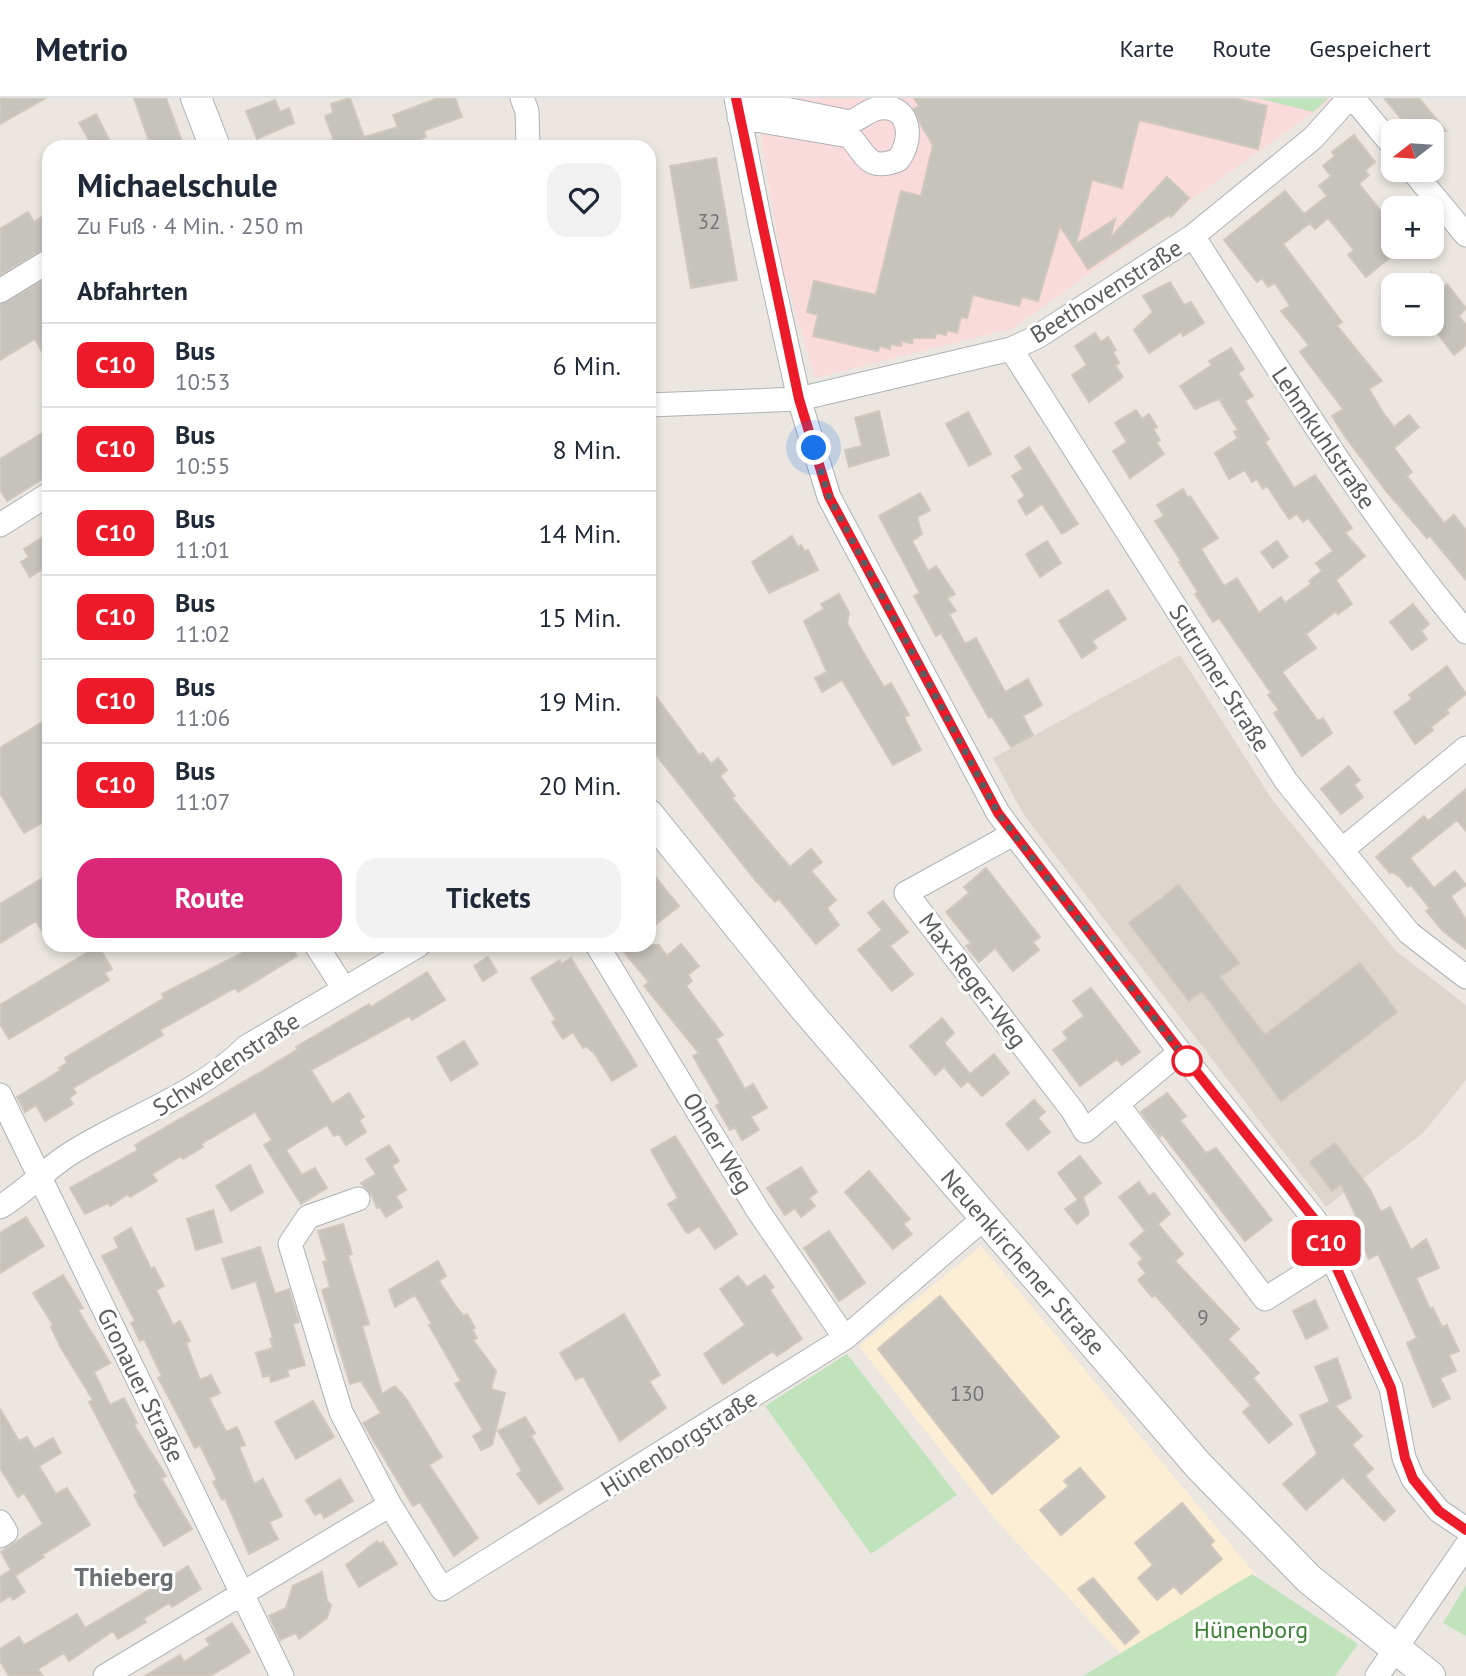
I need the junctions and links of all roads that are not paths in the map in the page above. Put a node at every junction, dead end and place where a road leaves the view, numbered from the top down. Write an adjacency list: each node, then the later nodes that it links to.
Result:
1 (197, 98): 6 (street)
2 (1351, 98): 5 (street); 10 (street, Beethovenstraße)
3 (525, 104): 7 (street)
4 (737, 105): 4 (street); 14 (street)
5 (1381, 132)
6 (212, 140)
7 (528, 140)
8 (1422, 182): 9 (street)
9 (1466, 235)
10 (1193, 236): 13 (street, Beethovenstraße); 18 (street, Lehmkuhlstraße)
11 (42, 265): 12 (street)
12 (0, 291)
13 (1011, 349): 14 (street, Beethovenstraße); 22 (street, Sutrumer Straße)
14 (799, 399): 15 (street, Beethovenstraße); 21 (street)
15 (656, 405)
16 (42, 503): 17 (street)
17 (0, 525)
18 (1466, 632)
19 (1466, 748): 22 (street)
20 (656, 824): 34 (street, Neuenkirchener Straße)
21 (1013, 834): 28 (street); 30 (street, Max-Reger-Weg)
22 (1343, 849): 26 (street, Sutrumer Straße)
23 (320, 952): 27 (street)
24 (406, 952): 27 (street, Schwedenstraße)
25 (601, 952): 36 (street, Ohner Weg)
26 (1466, 977)
27 (344, 989): 31 (street, Schwedenstraße)
28 (1180, 1052): 30 (street, Max-Reger-Weg); 35 (street)
29 (0, 1095): 31 (street, Gronauer Straße)
30 (1118, 1104): 35 (street)
31 (40, 1177): 33 (street, Schwedenstraße); 42 (street, Gronauer Straße)
32 (358, 1199): 37 (street, Hünenborgstraße)
33 (0, 1207)
34 (983, 1219): 36 (street, Hünenborgstraße); 43 (street, Neuenkirchener Straße)
35 (1333, 1256): 39 (street)
36 (845, 1338): 37 (street, Hünenborgstraße)
37 (390, 1505): 42 (street)
38 (0, 1522): 40 (street)
39 (1466, 1530)
40 (0, 1536)
41 (1466, 1546): 43 (street)
42 (242, 1593): 44 (street); 45 (street, Gronauer Straße)
43 (1395, 1651): 46 (street); 47 (street, Neuenkirchener Straße)
44 (105, 1676)
45 (282, 1676)
46 (1377, 1676)
47 (1430, 1676)

